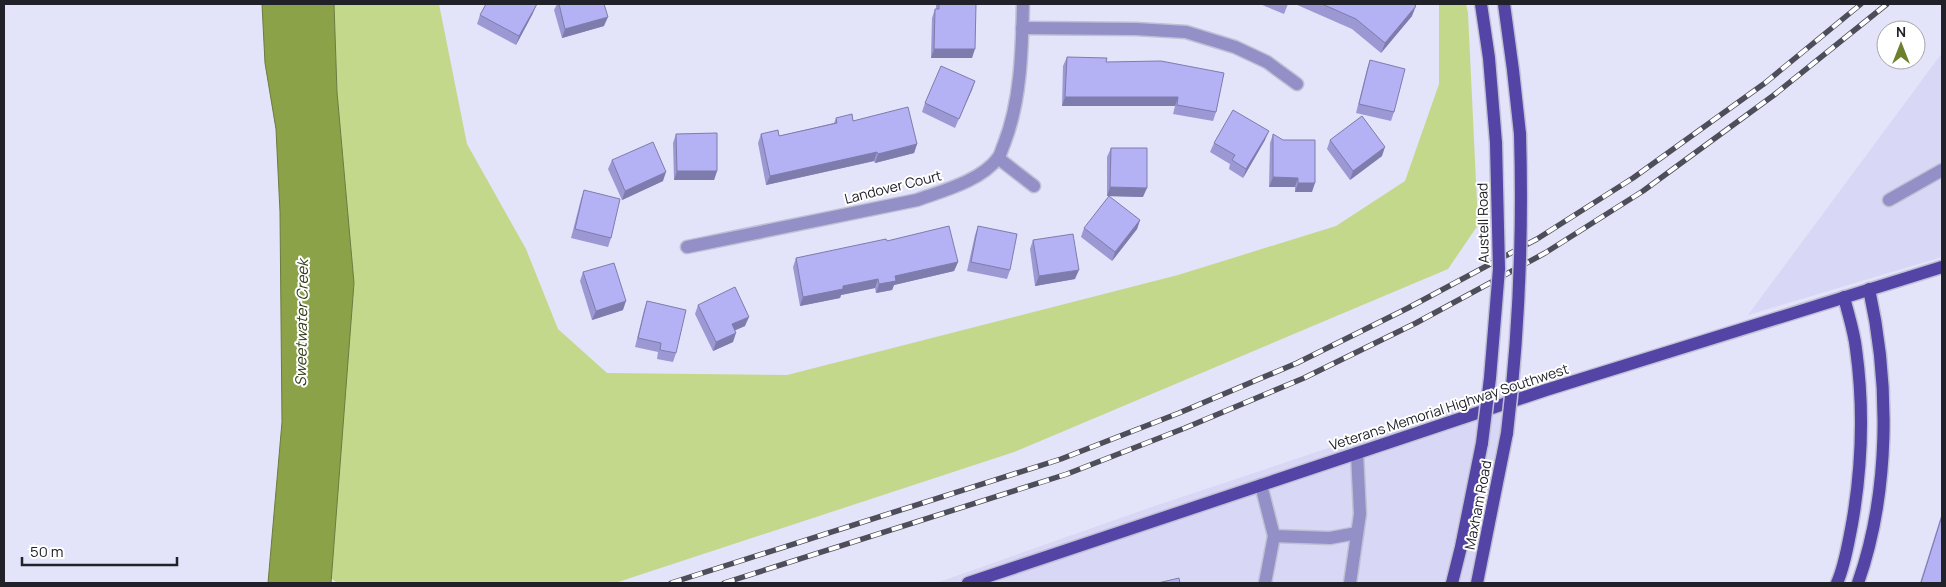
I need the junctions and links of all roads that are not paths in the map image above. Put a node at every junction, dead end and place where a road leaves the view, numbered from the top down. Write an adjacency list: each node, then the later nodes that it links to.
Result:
1 (1023, 4): 4 (street, Landover Court)
2 (1481, 4): 14 (main road, Austell Road, bridge)
3 (1504, 4): 23 (main road, Maxham Road, bridge)
4 (1022, 28): 5 (street); 6 (street, Landover Court)
5 (1297, 84)
6 (998, 158): 8 (street); 10 (street, Landover Court)
7 (1942, 170): 9 (street)
8 (1034, 186)
9 (1889, 200)
10 (687, 248)
11 (1942, 267): 12 (main road, Veterans Memorial Highway Southwest)
12 (1869, 289): 13 (main road, Veterans Memorial Highway Southwest); 25 (main road)
13 (1844, 297): 15 (main road, Veterans Memorial Highway Southwest); 24 (main road)
14 (1482, 443): 22 (main road, Maxham Road)
15 (1357, 453): 16 (main road, Veterans Memorial Highway Southwest); 17 (street)
16 (1261, 485): 18 (street); 19 (main road, Veterans Memorial Highway Southwest)
17 (1357, 533): 18 (street); 21 (street)
18 (1274, 536): 20 (street)
19 (968, 583)
20 (1265, 583)
21 (1350, 583)
22 (1452, 583)
23 (1477, 583)
24 (1837, 583)
25 (1858, 583)

